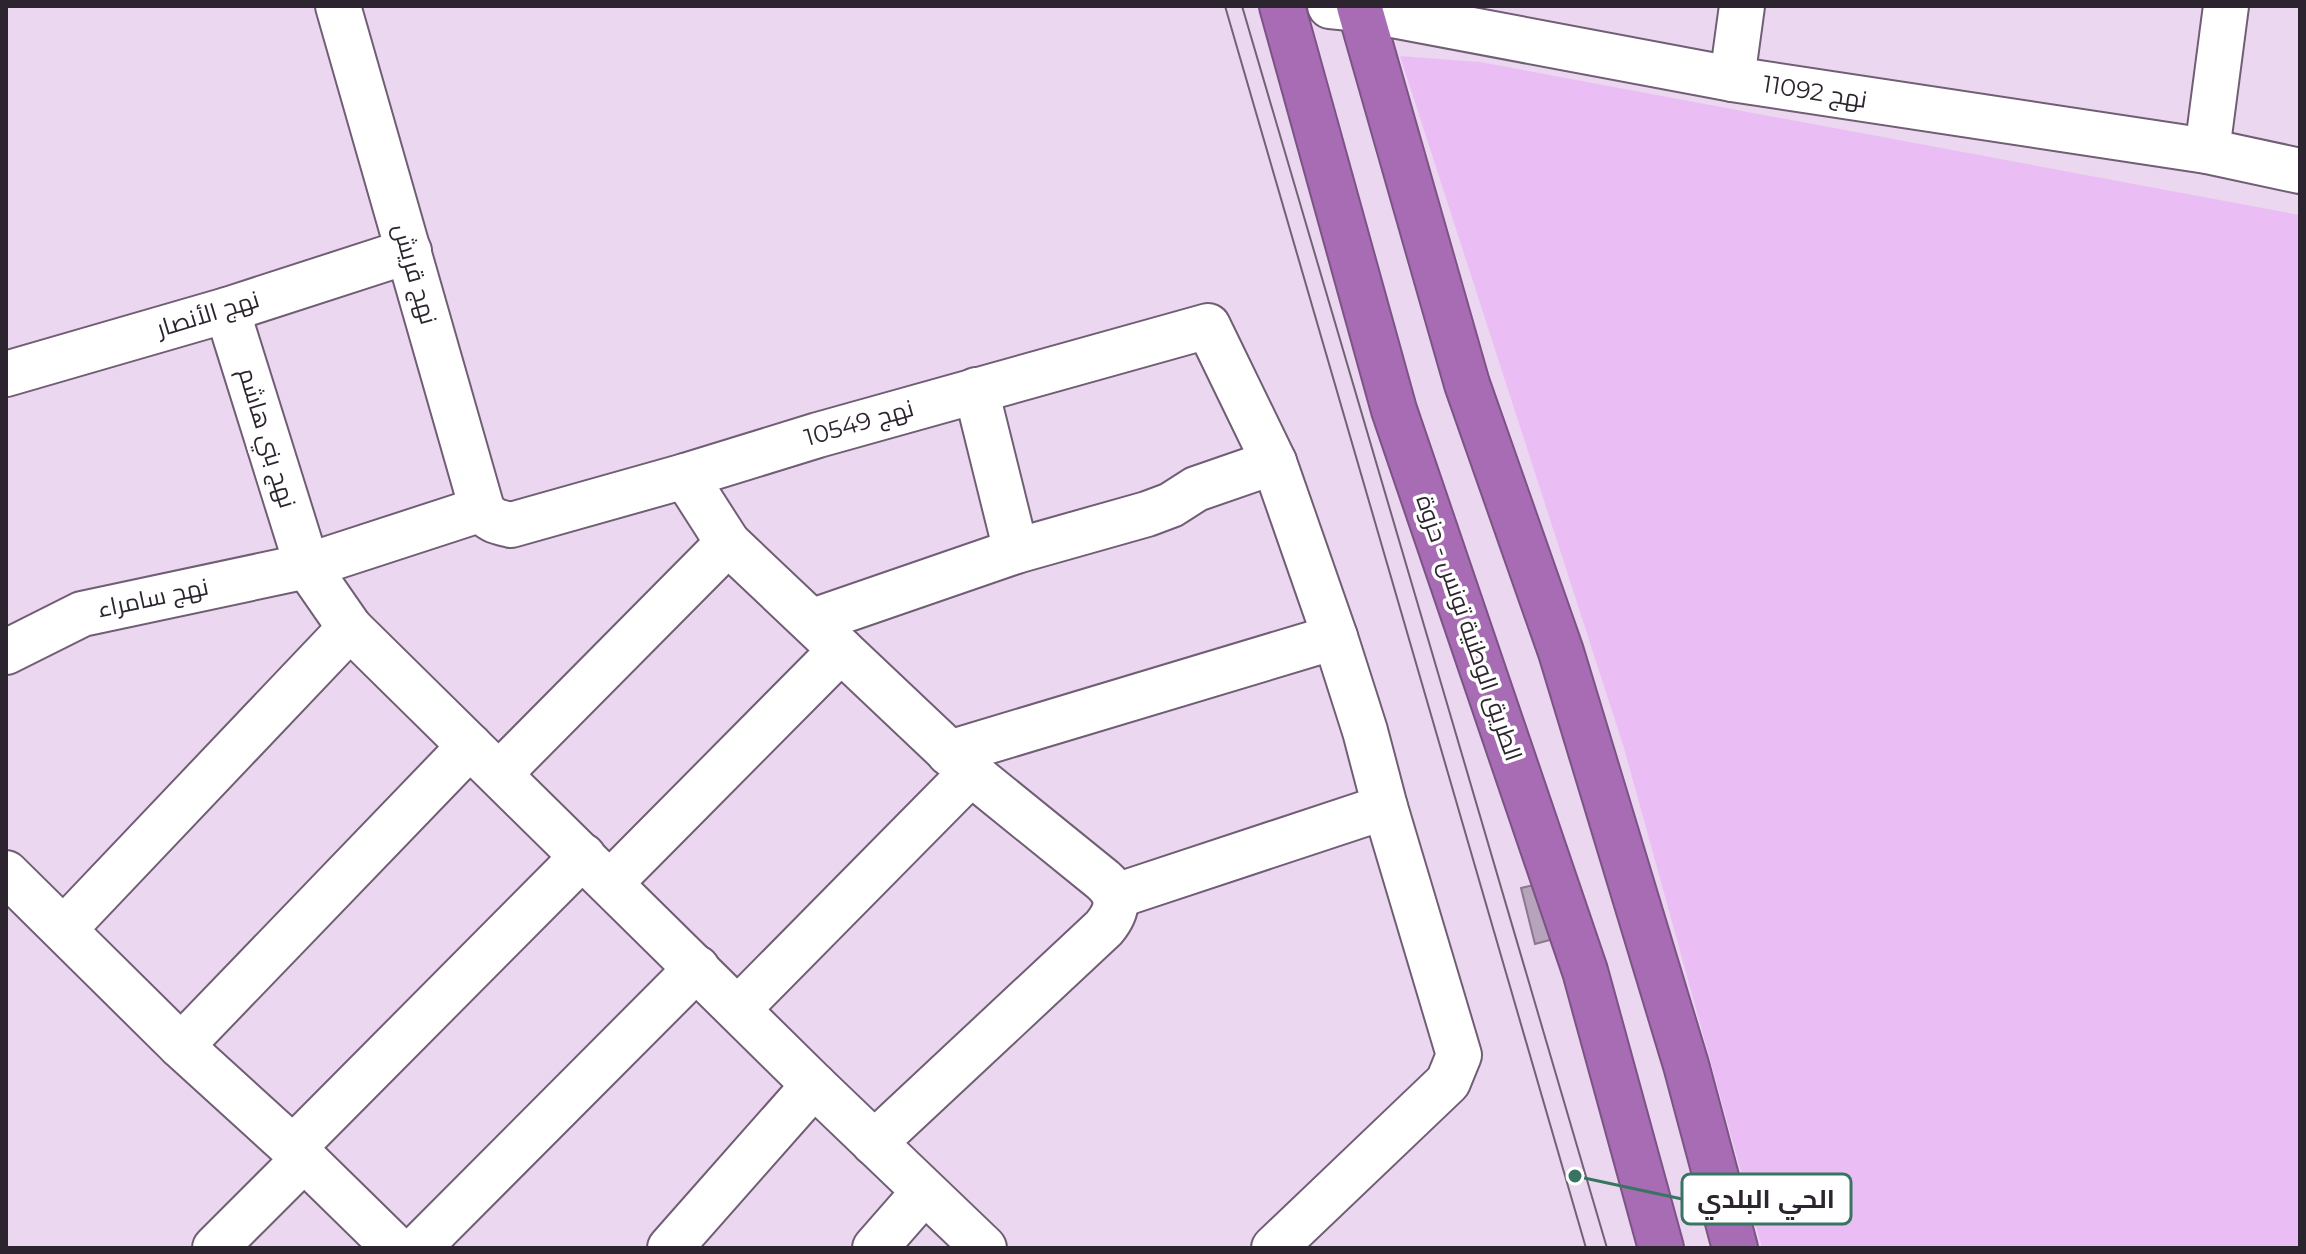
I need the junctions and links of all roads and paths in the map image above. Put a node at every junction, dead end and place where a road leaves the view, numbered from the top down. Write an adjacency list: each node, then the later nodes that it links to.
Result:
1 (338, 6): 9 (street, نهج قريش)
2 (1282, 6): 44 (highway, الطريق الوطنية تونس - حزوة)
3 (1742, 6): 6 (street)
4 (2226, 6): 7 (street)
5 (1350, 7): 6 (street, نهج 11092); 45 (highway)
6 (1732, 79): 7 (street, نهج 11092)
7 (2207, 151): 8 (street, نهج 11092)
8 (2300, 171)
9 (409, 251): 10 (street, نهج الأنصار); 15 (street, نهج قريش)
10 (227, 310): 11 (street, نهج الأنصار); 18 (street, نهج بني هاشم)
11 (6, 374)
12 (976, 390): 13 (street, نهج 10549); 14 (street, نهج 10549); 17 (street)
13 (1274, 462): 17 (street); 21 (street)
14 (685, 476): 15 (street, نهج 10549); 16 (street)
15 (497, 517): 18 (street, نهج 10549)
16 (728, 543): 20 (street); 23 (street)
17 (1016, 551): 20 (street)
18 (307, 566): 19 (street, نهج بني هاشم); 22 (street, نهج سامراء)
19 (350, 628): 23 (street, نهج بني هاشم); 29 (street)
20 (827, 636): 24 (street); 26 (street)
21 (1335, 637): 24 (street); 25 (street)
22 (6, 652)
23 (485, 760): 26 (street, نهج بني هاشم); 32 (street)
24 (960, 763): 28 (street); 31 (street)
25 (1385, 807): 28 (street); 43 (street)
26 (596, 870): 30 (street, نهج بني هاشم); 35 (street)
27 (6, 873): 29 (street)
28 (1116, 896): 34 (street)
29 (64, 929): 32 (street)
30 (697, 968): 31 (street, نهج بني هاشم); 39 (street)
31 (738, 1009): 33 (street, نهج بني هاشم)
32 (181, 1046): 35 (street)
33 (814, 1085): 34 (street, نهج بني هاشم); 40 (street)
34 (874, 1143): 36 (street, نهج بني هاشم)
35 (299, 1154): 37 (street); 38 (street)
36 (924, 1192): 41 (street); 42 (street, نهج بني هاشم)
37 (215, 1248)
38 (395, 1248)
39 (418, 1248)
40 (670, 1248)
41 (875, 1248)
42 (984, 1248)
43 (1274, 1248)
44 (1661, 1248)
45 (1735, 1248)

